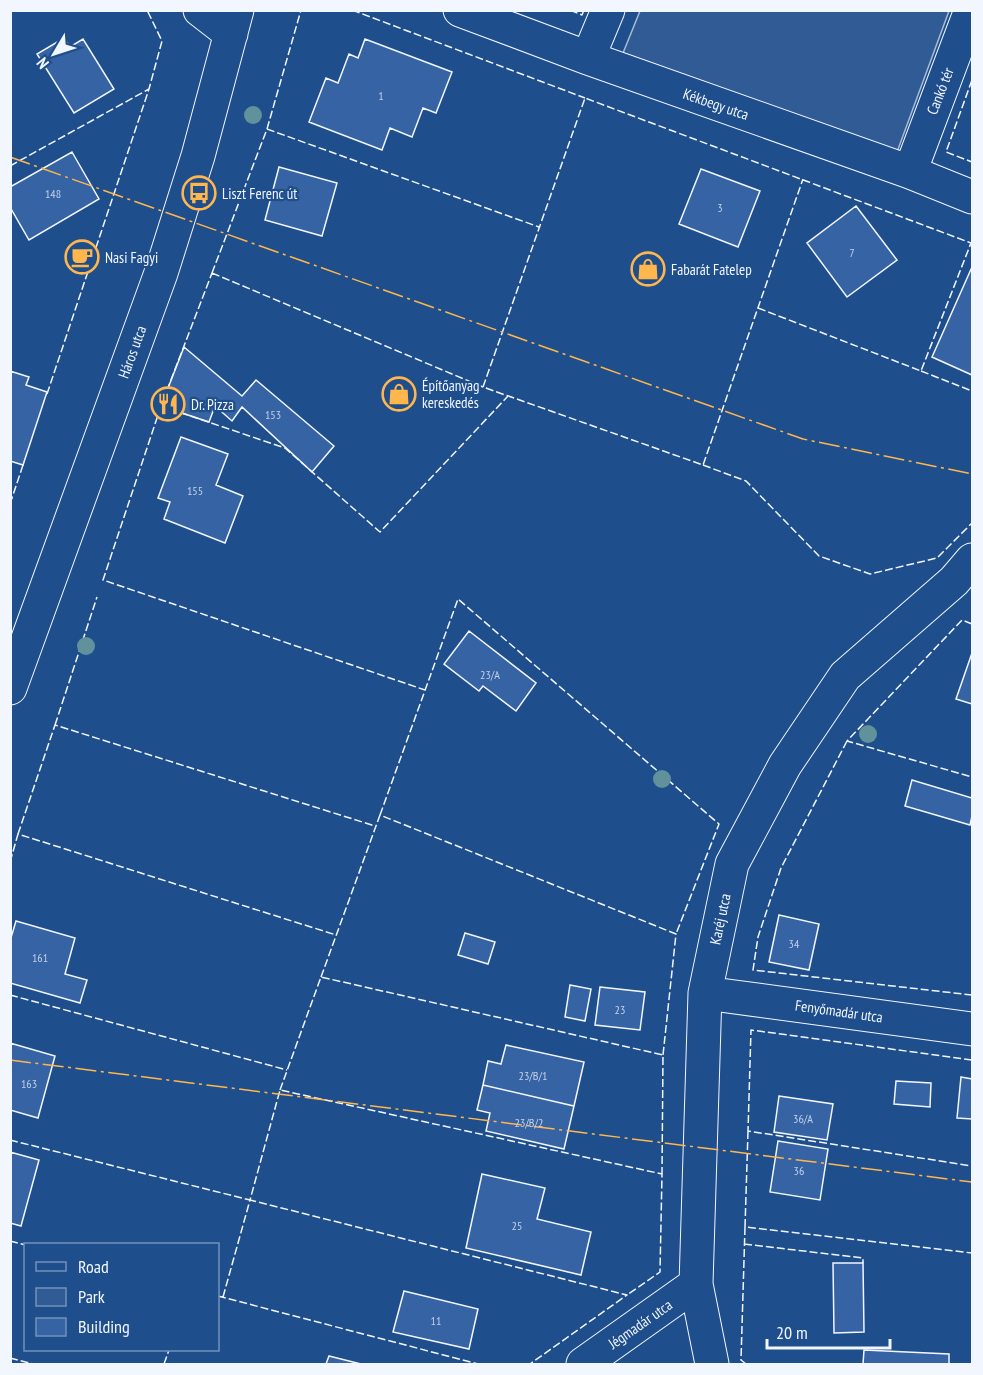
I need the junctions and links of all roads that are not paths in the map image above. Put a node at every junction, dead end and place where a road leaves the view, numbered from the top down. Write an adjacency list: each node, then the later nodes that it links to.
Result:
1 (200, 10): 5 (street)
2 (460, 10): 6 (street, Kékbegy utca)
3 (608, 10): 6 (street)
4 (971, 10): 7 (street, Cankó tér)
5 (234, 22): 10 (street, Háros utca)
6 (588, 58): 7 (street, Kékbegy utca)
7 (910, 172): 8 (street, Kékbegy utca)
8 (972, 197)
9 (966, 576): 11 (street, Karéj utca)
10 (10, 688)
11 (705, 993): 12 (street, Fenyőmadár utca); 13 (street, Karéj utca)
12 (972, 1029)
13 (696, 1284): 14 (street, Jégmadár utca); 15 (street, Karéj utca)
14 (583, 1365)
15 (712, 1365)

